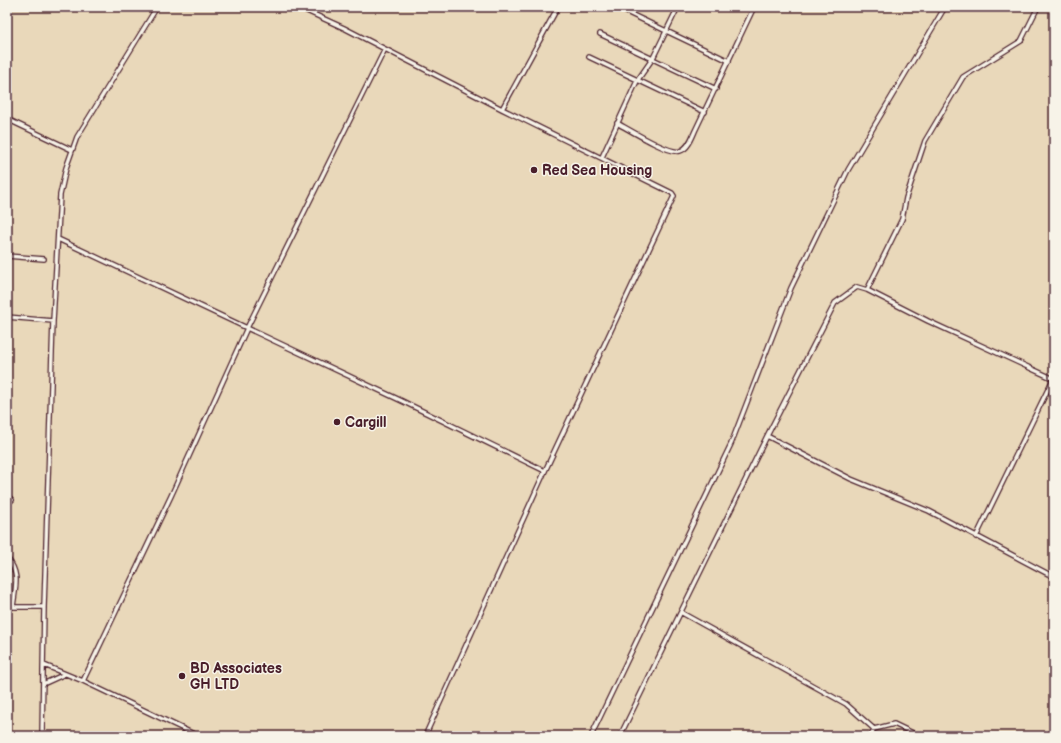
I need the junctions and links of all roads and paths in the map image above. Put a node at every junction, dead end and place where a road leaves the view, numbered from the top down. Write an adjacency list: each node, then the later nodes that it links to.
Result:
1 (157, 7): 21 (street)
2 (298, 7): 11 (street)
3 (558, 7): 17 (street)
4 (616, 7): 9 (street)
5 (678, 7): 9 (street)
6 (754, 7): 14 (street)
7 (945, 7): 50 (street)
8 (1038, 7): 26 (street)
9 (666, 32): 13 (street); 14 (street)
10 (600, 34): 13 (street)
11 (385, 49): 17 (street); 29 (street)
12 (589, 57): 15 (street)
13 (653, 58): 15 (street); 16 (street)
14 (729, 61): 16 (street)
15 (637, 81): 18 (street); 20 (street)
16 (716, 89): 18 (street)
17 (502, 109): 22 (street)
18 (705, 112): 20 (street)
19 (7, 119): 21 (street)
20 (618, 123): 22 (street)
21 (72, 150): 23 (street)
22 (602, 157): 32 (street)
23 (58, 239): 28 (street); 29 (street)
24 (7, 256): 25 (street)
25 (44, 259)
26 (867, 290): 30 (street); 31 (street)
27 (7, 317): 28 (street)
28 (53, 320): 40 (street)
29 (247, 328): 32 (street); 44 (street)
30 (1053, 379): 35 (street)
31 (767, 436): 35 (street); 41 (street)
32 (545, 471): 49 (street)
33 (7, 495): 34 (street)
34 (12, 500)
35 (976, 537): 37 (street)
36 (7, 558): 39 (street)
37 (1054, 577)
38 (7, 607): 39 (street)
39 (13, 607): 40 (street)
40 (44, 607): 42 (street)
41 (682, 612): 46 (street); 51 (street)
42 (44, 665): 43 (street); 45 (street)
43 (65, 674): 44 (street); 45 (street)
44 (83, 681): 48 (street)
45 (43, 684): 47 (street)
46 (874, 729): 52 (street); 53 (street)
47 (42, 736)
48 (198, 736)
49 (426, 736)
50 (591, 736)
51 (620, 736)
52 (871, 736)
53 (919, 736)

